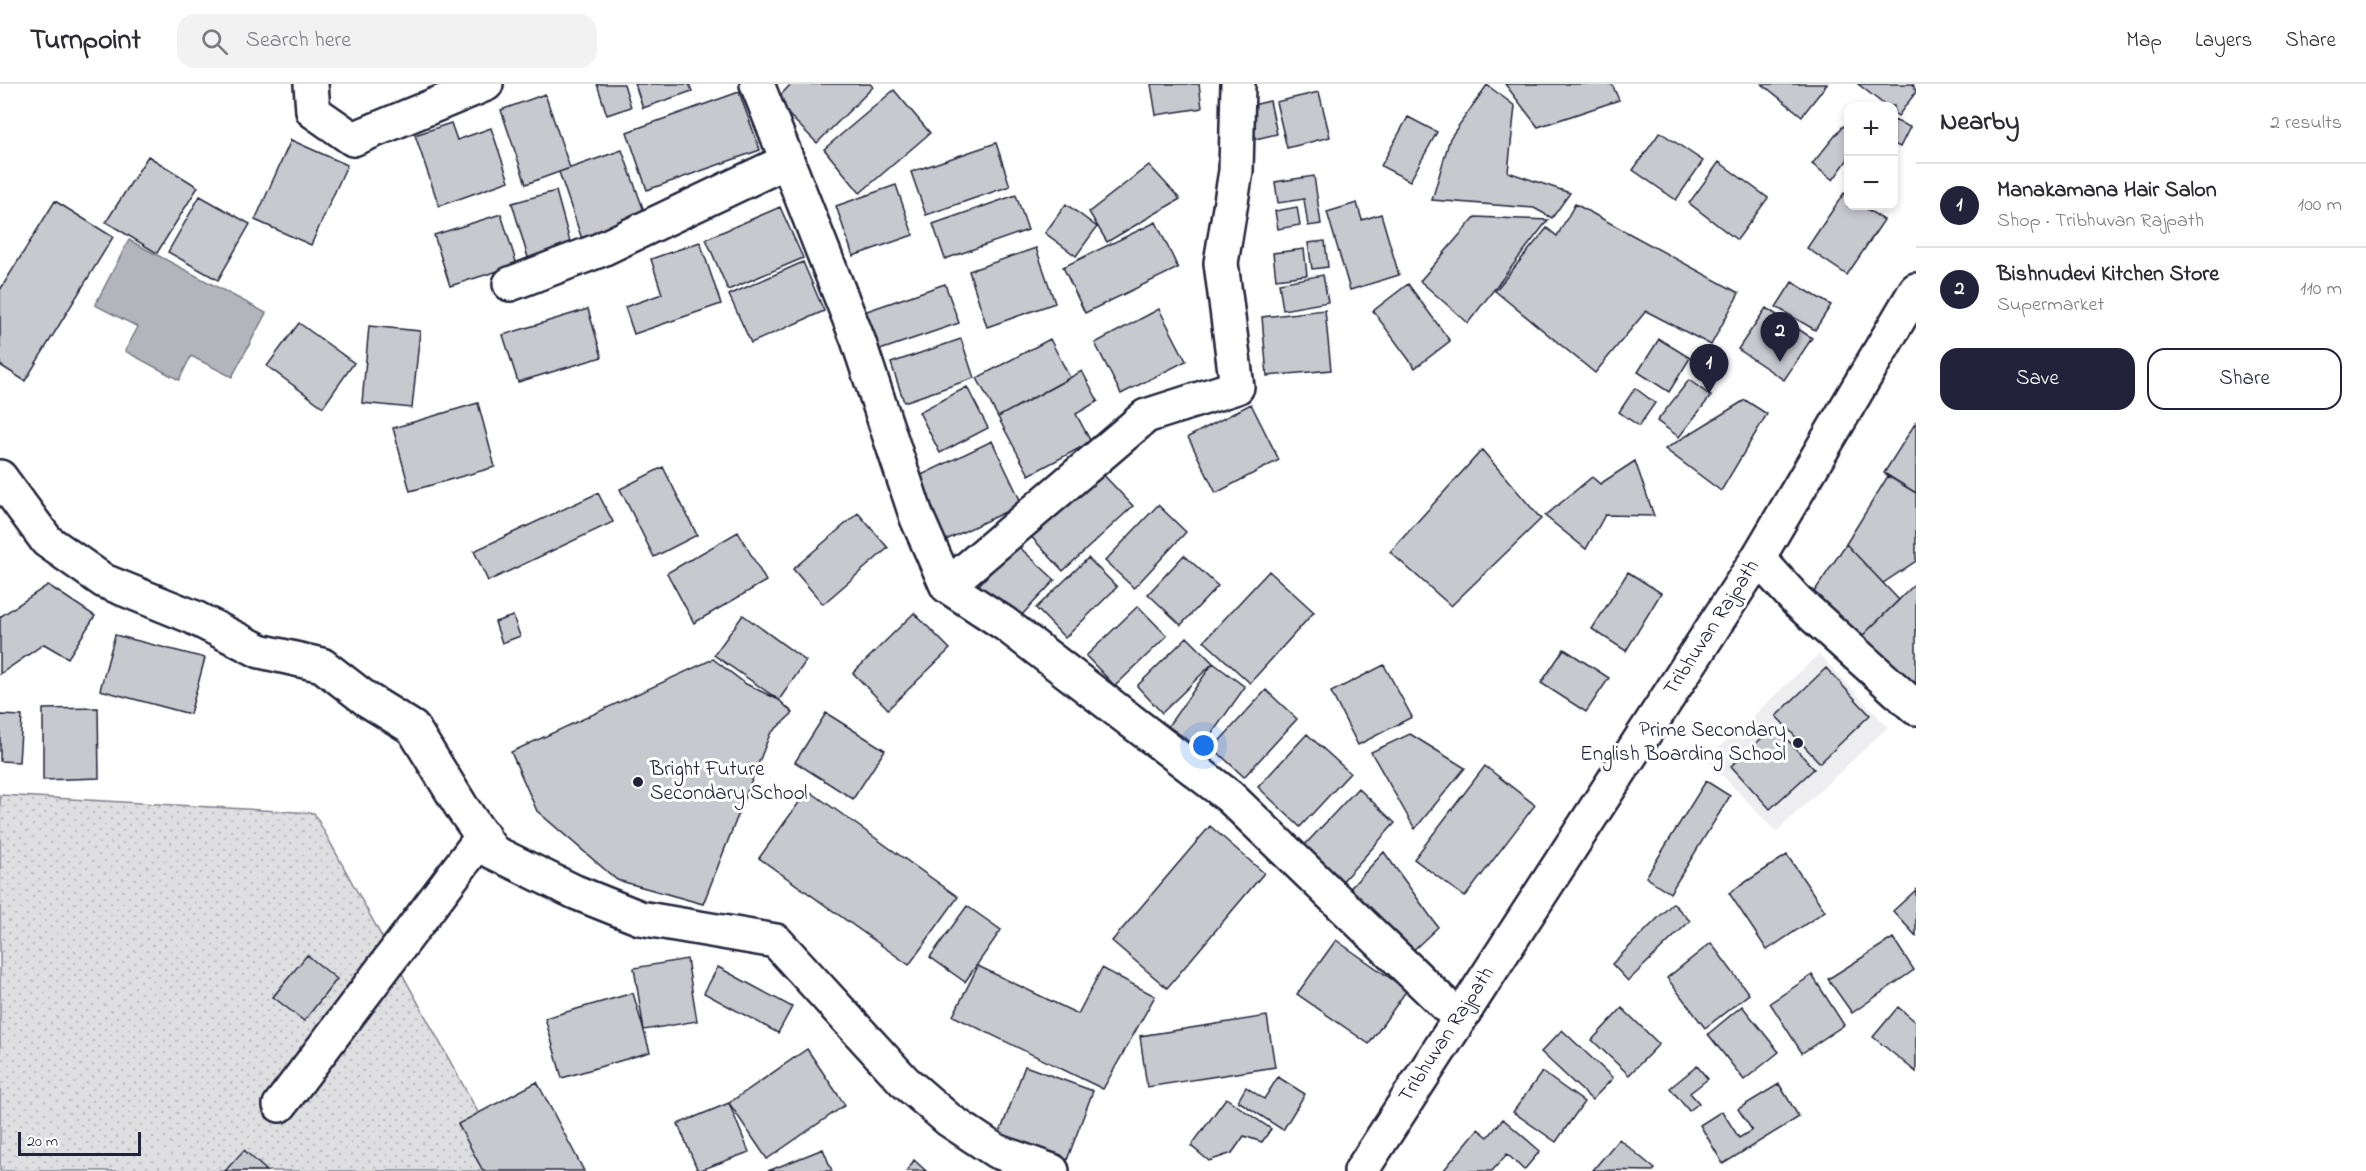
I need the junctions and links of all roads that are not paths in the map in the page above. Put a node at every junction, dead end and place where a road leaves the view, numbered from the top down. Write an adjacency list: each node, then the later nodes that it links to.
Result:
1 (311, 84): 2 (main road)
2 (486, 84)
3 (757, 84): 5 (main road)
4 (1238, 84): 10 (main road)
5 (787, 161): 6 (main road); 10 (main road)
6 (510, 284)
7 (1916, 290): 9 (main road, Tribhuvan Rajpath)
8 (0, 477): 12 (main road)
9 (1758, 558): 11 (main road); 13 (main road, Tribhuvan Rajpath)
10 (947, 586): 13 (main road)
11 (1916, 708)
12 (483, 836): 14 (main road); 15 (main road)
13 (1458, 1017): 16 (main road, Tribhuvan Rajpath)
14 (280, 1105)
15 (1052, 1171)
16 (1361, 1171)

